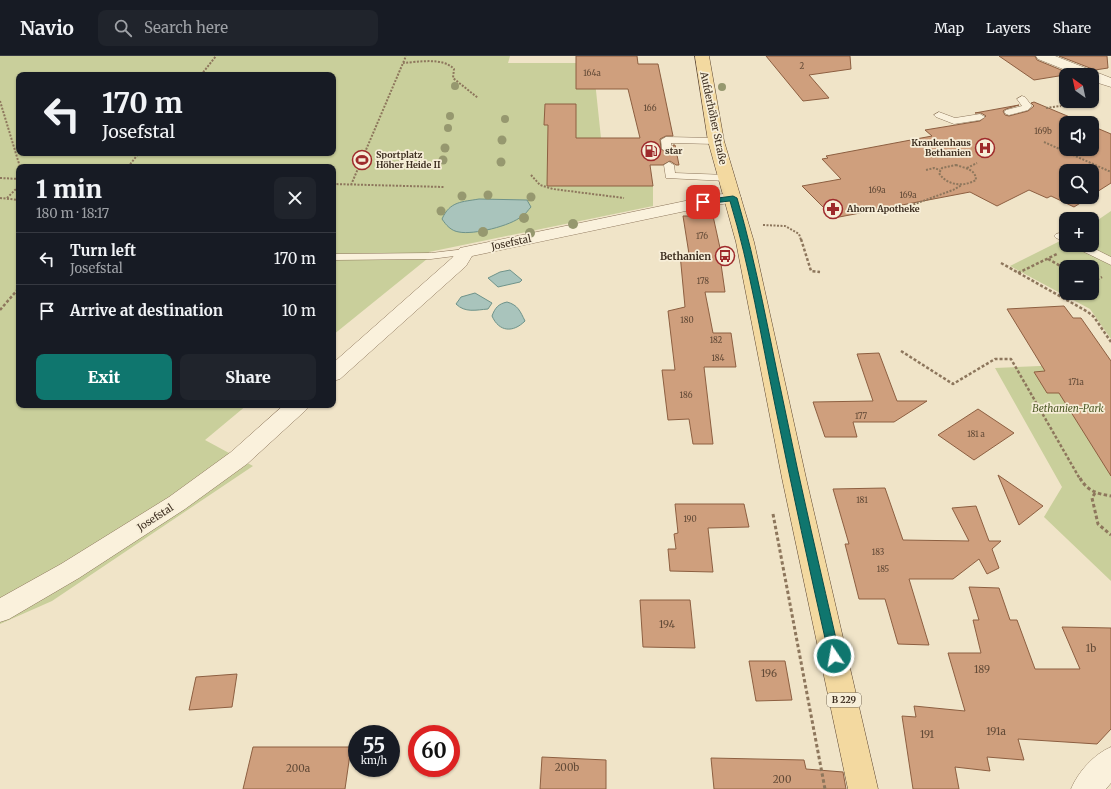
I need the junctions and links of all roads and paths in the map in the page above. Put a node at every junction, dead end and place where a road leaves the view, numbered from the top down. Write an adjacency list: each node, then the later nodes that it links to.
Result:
1 (216, 56): 7 (path)
2 (406, 56): 5 (path)
3 (702, 56): 16 (main road, Aufderhöher Straße / B 229)
4 (1043, 56): 6 (street)
5 (404, 63): 10 (path); 34 (path)
6 (1073, 68)
7 (203, 72)
8 (1099, 78): 9 (street)
9 (1111, 83)
10 (478, 98)
11 (1022, 99): 13 (lane)
12 (0, 101): 19 (path)
13 (1009, 112)
14 (939, 115): 15 (lane)
15 (980, 117)
16 (716, 141): 18 (lane); 30 (main road, Aufderhöher Straße / B 229)
17 (1044, 142): 27 (path)
18 (667, 149)
19 (16, 154)
20 (137, 156): 22 (path)
21 (977, 163): 24 (path)
22 (130, 164)
23 (669, 165): 30 (lane)
24 (967, 168): 26 (path); 33 (path)
25 (926, 170): 26 (path)
26 (940, 170): 33 (path)
27 (1111, 172)
28 (531, 175): 40 (path)
29 (0, 178): 31 (path)
30 (727, 178): 38 (main road, Aufderhöher Straße / B 229)
31 (16, 180)
32 (336, 184): 34 (path)
33 (962, 184): 43 (path)
34 (350, 185): 35 (path)
35 (444, 187)
36 (16, 189): 39 (path)
37 (0, 198): 39 (path)
38 (733, 198): 46 (street, Josefstal); 69 (main road, Aufderhöher Straße / B 229)
39 (7, 199): 41 (path)
40 (627, 199)
41 (16, 200)
42 (882, 209): 44 (path)
43 (906, 211)
44 (886, 214)
45 (761, 225): 54 (path)
46 (466, 252): 49 (lane); 62 (street)
47 (1060, 252): 50 (path)
48 (1092, 252): 51 (lane)
49 (336, 257)
50 (1048, 258): 53 (path); 55 (path)
51 (1111, 261)
52 (1001, 263): 55 (path)
53 (1059, 265)
54 (820, 272)
55 (1018, 273): 57 (path)
56 (16, 291): 59 (path)
57 (1059, 296)
58 (1066, 300): 60 (path)
59 (0, 310)
60 (1111, 342)
61 (901, 351): 64 (path)
62 (336, 371)
63 (295, 408): 67 (street, Josefstal)
64 (1094, 493): 65 (path); 66 (path)
65 (1111, 496)
66 (1111, 535)
67 (0, 611)
68 (1111, 761): 70 (street)
69 (863, 789)
70 (1086, 789)

